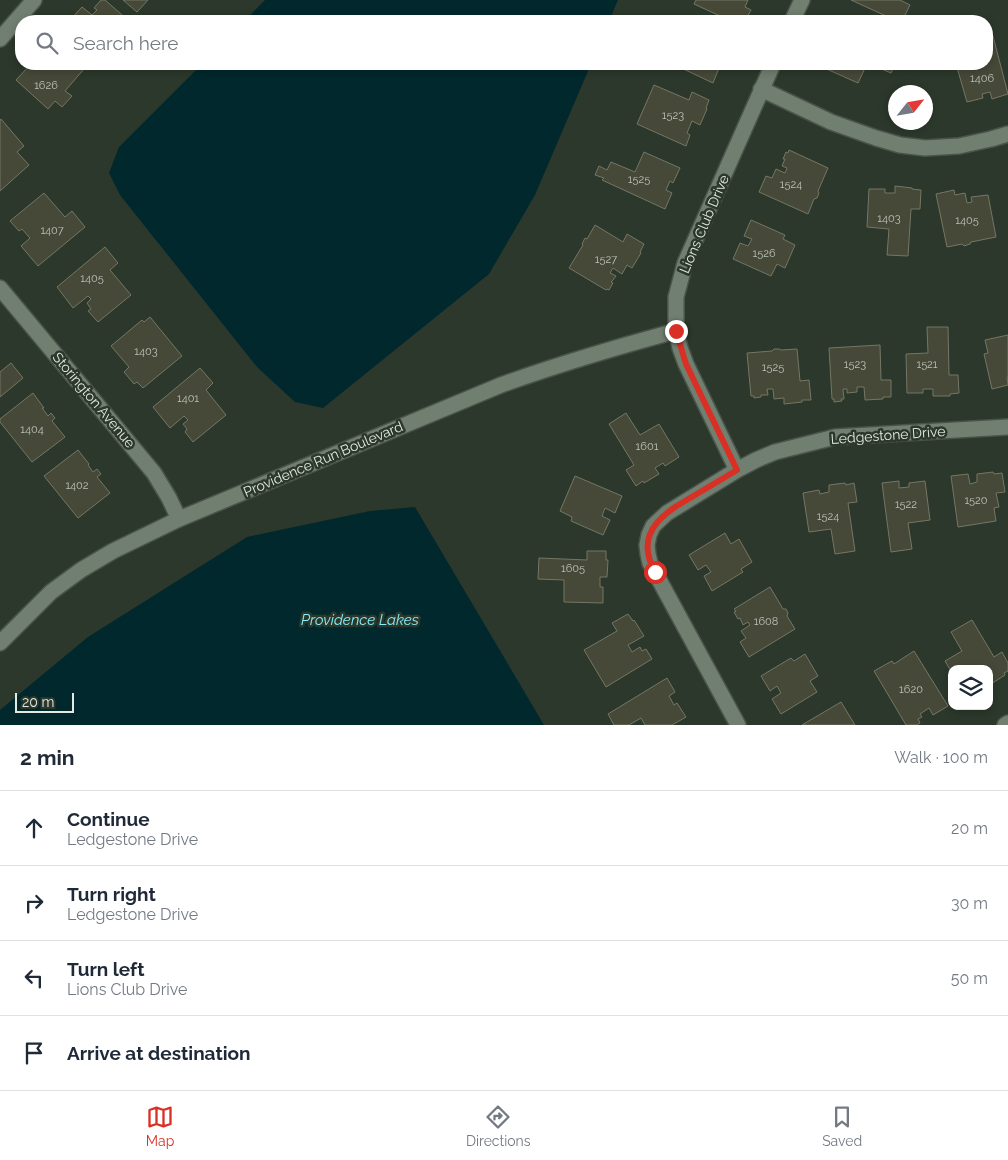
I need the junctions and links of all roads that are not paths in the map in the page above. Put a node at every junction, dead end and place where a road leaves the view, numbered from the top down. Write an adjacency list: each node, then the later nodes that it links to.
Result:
1 (34, 0): 3 (street)
2 (802, 0): 4 (street)
3 (21, 15)
4 (795, 15)
5 (15, 22): 6 (street)
6 (0, 39)
7 (770, 70): 8 (street, Lions Club Drive)
8 (762, 89): 9 (street); 11 (street, Lions Club Drive)
9 (1008, 134)
10 (0, 288): 14 (street, Storington Avenue)
11 (676, 331): 13 (street, Lions Club Drive); 14 (street, Providence Run Boulevard)
12 (1008, 427): 13 (street, Ledgestone Drive)
13 (737, 470): 16 (street, Ledgestone Drive)
14 (179, 519): 15 (street, Providence Run Boulevard)
15 (0, 643)
16 (738, 725)

